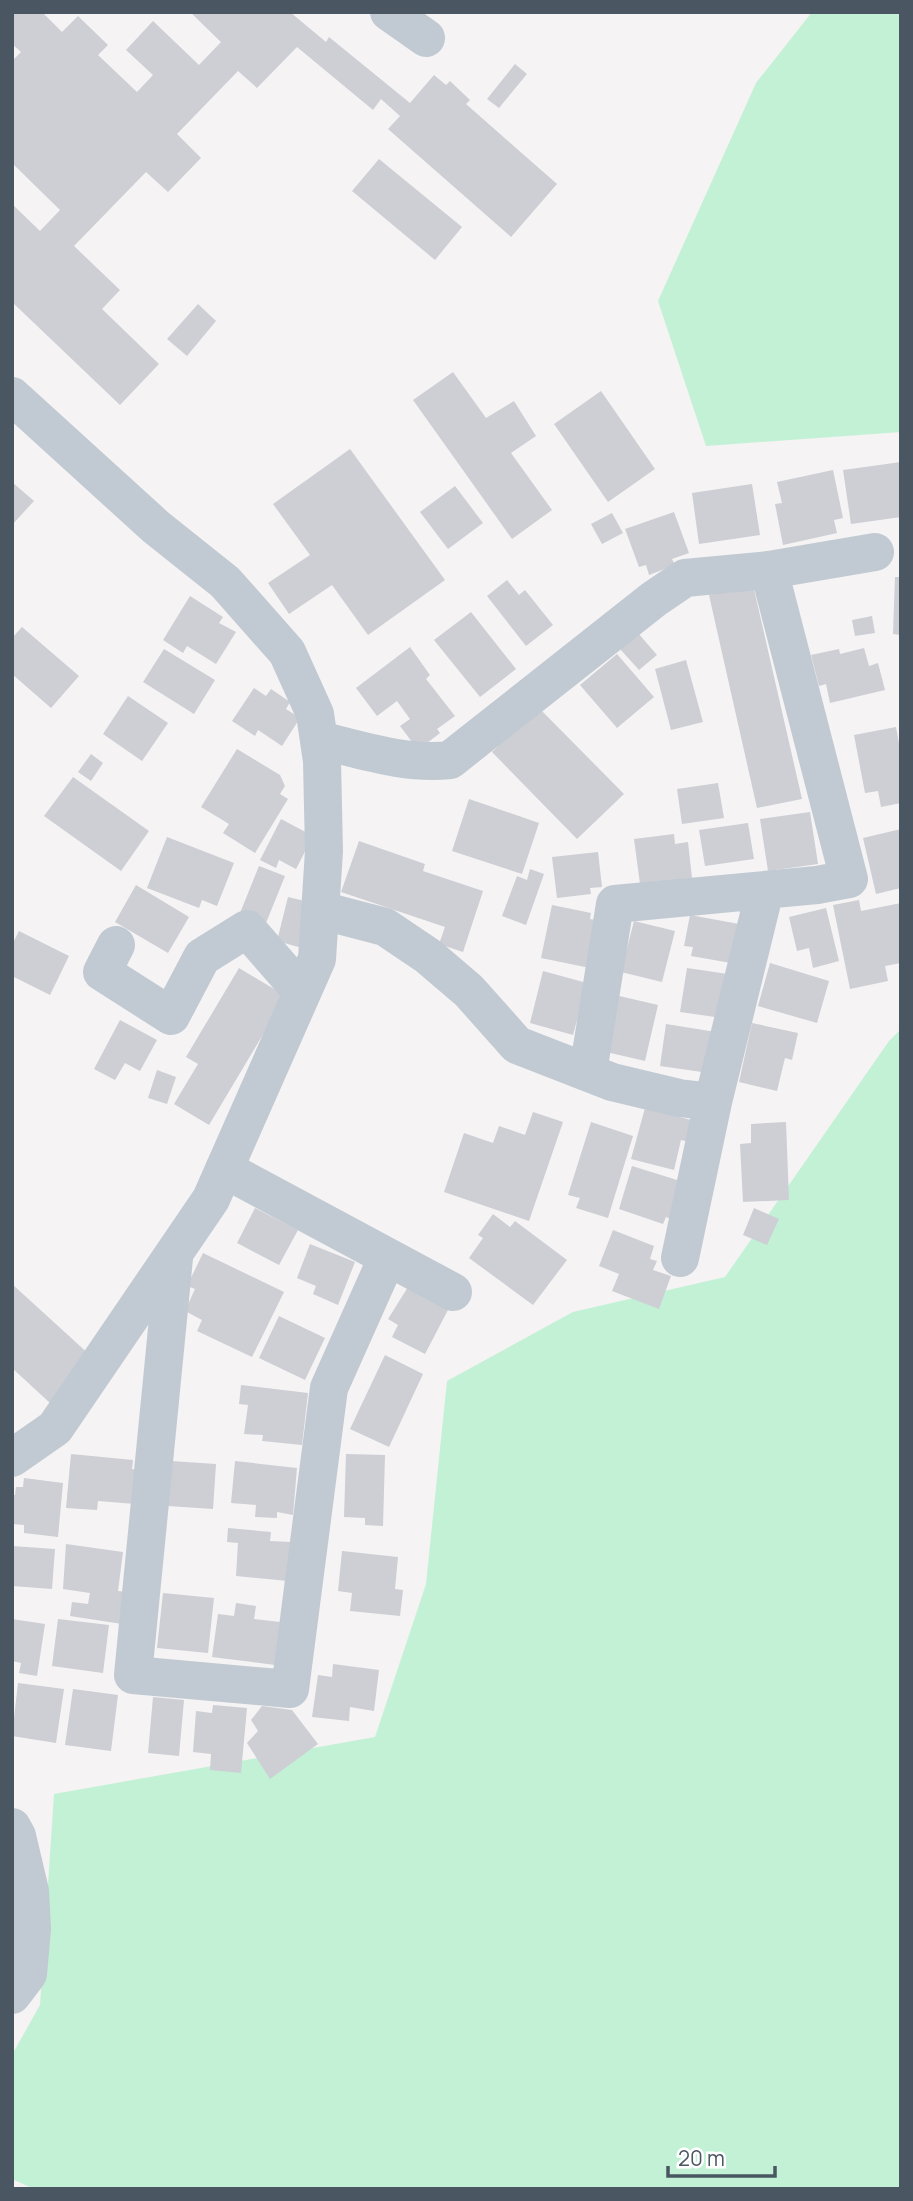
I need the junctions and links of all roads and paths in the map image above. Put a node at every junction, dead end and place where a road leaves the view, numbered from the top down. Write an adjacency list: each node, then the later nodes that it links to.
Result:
1 (388, 12): 2 (street)
2 (426, 38)
3 (12, 396): 6 (street)
4 (875, 552): 5 (street)
5 (769, 570): 6 (street); 7 (street)
6 (319, 740): 8 (street)
7 (765, 890): 11 (street); 12 (street)
8 (320, 910): 10 (street); 11 (street)
9 (116, 944): 10 (street)
10 (302, 992): 13 (street)
11 (588, 1072): 12 (street)
12 (713, 1102): 16 (street)
13 (224, 1169): 14 (street); 15 (street)
14 (175, 1252): 15 (street); 18 (street)
15 (387, 1258): 17 (street)
16 (680, 1258)
17 (453, 1292)
18 (12, 1458)
19 (12, 1827): 20 (street)
20 (12, 1995)

